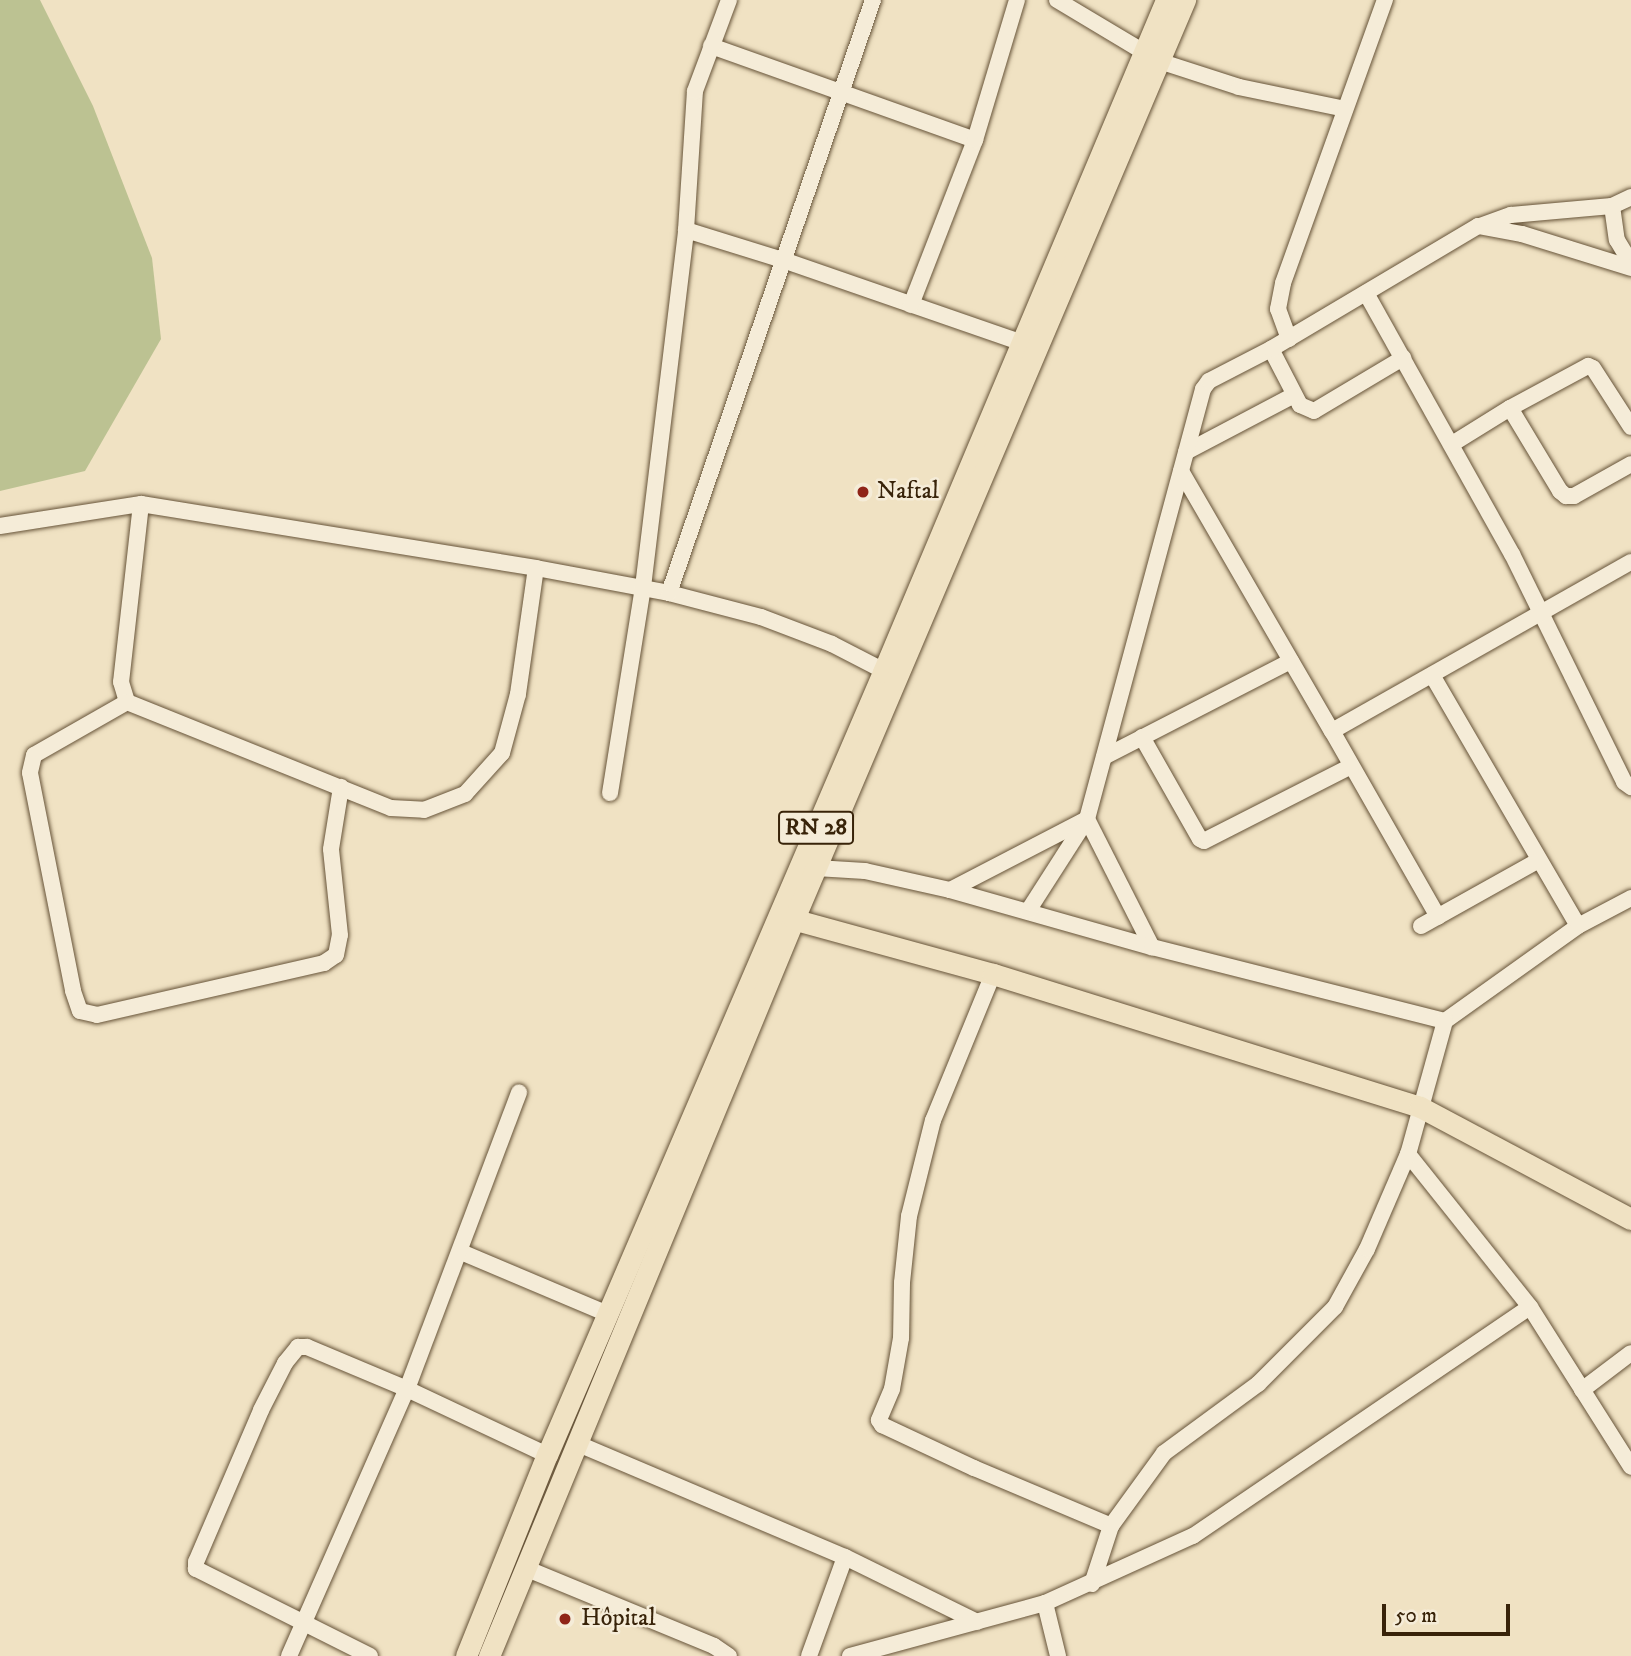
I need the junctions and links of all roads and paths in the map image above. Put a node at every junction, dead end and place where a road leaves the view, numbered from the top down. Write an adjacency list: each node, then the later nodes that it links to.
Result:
1 (729, 0): 8 (street)
2 (873, 0): 10 (street)
3 (1017, 0): 12 (street)
4 (1057, 0): 9 (street)
5 (1167, 0): 9 (main road, RN 28)
6 (1185, 0): 9 (main road, RN 28)
7 (1385, 0): 11 (street)
8 (711, 46): 10 (street); 16 (street)
9 (1153, 55): 11 (street); 22 (main road, RN 28)
10 (841, 93): 12 (street); 17 (street)
11 (1345, 109): 21 (street)
12 (975, 140): 20 (street)
13 (1631, 197): 14 (street)
14 (1612, 206): 15 (street); 18 (street)
15 (1478, 226): 18 (street); 19 (street)
16 (686, 230): 17 (street); 36 (street)
17 (783, 260): 20 (street); 37 (street)
18 (1631, 266)
19 (1366, 293): 21 (street); 24 (street)
20 (911, 304): 22 (street)
21 (1289, 339): 23 (street)
22 (1029, 345): 41 (main road, RN 28)
23 (1271, 349): 25 (street); 29 (street)
24 (1403, 358): 25 (street); 28 (street)
25 (1294, 394): 29 (street)
26 (1510, 408): 27 (street); 28 (street); 30 (street)
27 (1631, 427)
28 (1452, 444): 38 (street)
29 (1186, 452): 31 (street)
30 (1631, 464)
31 (1181, 471): 39 (street); 45 (street)
32 (141, 504): 33 (street); 35 (street); 42 (street)
33 (0, 526)
34 (1631, 562): 38 (street)
35 (536, 568): 36 (street); 47 (street)
36 (643, 587): 37 (street); 49 (street)
37 (670, 593): 41 (street)
38 (1542, 613): 40 (street); 48 (street)
39 (1291, 661): 43 (street); 44 (street)
40 (1432, 674): 43 (street); 51 (street)
41 (890, 675): 52 (main road, RN 28); 56 (main road, RN 28)
42 (127, 702): 47 (street); 47 (street)
43 (1332, 731): 46 (street)
44 (1142, 737): 45 (street); 46 (street)
45 (1104, 757): 50 (street)
46 (1352, 766): 57 (street)
47 (341, 787)
48 (1631, 787)
49 (610, 793)
50 (1087, 819): 53 (street); 55 (street); 60 (street)
51 (1539, 860): 57 (street); 59 (street)
52 (817, 868): 53 (street); 56 (main road, RN 28)
53 (950, 890): 55 (street)
54 (1631, 898): 59 (street)
55 (1028, 911): 60 (street)
56 (787, 917): 61 (main road); 69 (main road, RN 28); 73 (main road, RN 28)
57 (1438, 917): 58 (street)
58 (1421, 926)
59 (1578, 926): 62 (street)
60 (1152, 947): 62 (street)
61 (993, 974): 64 (main road); 76 (street)
62 (1445, 1021): 64 (street)
63 (519, 1092): 67 (street)
64 (1420, 1107): 65 (street); 66 (main road)
65 (1408, 1154): 68 (street); 76 (street)
66 (1631, 1219)
67 (461, 1252): 69 (street); 71 (street)
68 (1530, 1307): 72 (street); 79 (street)
69 (608, 1314): 74 (main road, RN 28)
70 (1631, 1353): 72 (street)
71 (407, 1389): 74 (street); 81 (street); 81 (street)
72 (1582, 1390): 75 (street)
73 (576, 1443): 77 (street); 78 (main road, RN 28)
74 (547, 1455): 85 (main road, RN 28)
75 (1631, 1467)
76 (1111, 1526): 79 (street)
77 (845, 1557): 82 (street); 88 (street)
78 (524, 1568): 86 (main road, RN 28); 87 (street)
79 (1092, 1584): 80 (street)
80 (1045, 1603): 82 (street); 90 (street)
81 (304, 1621): 83 (street); 84 (street)
82 (977, 1622): 89 (street)
83 (289, 1656)
84 (370, 1656)
85 (466, 1656)
86 (489, 1656)
87 (729, 1656)
88 (809, 1656)
89 (850, 1656)
90 (1058, 1656)

